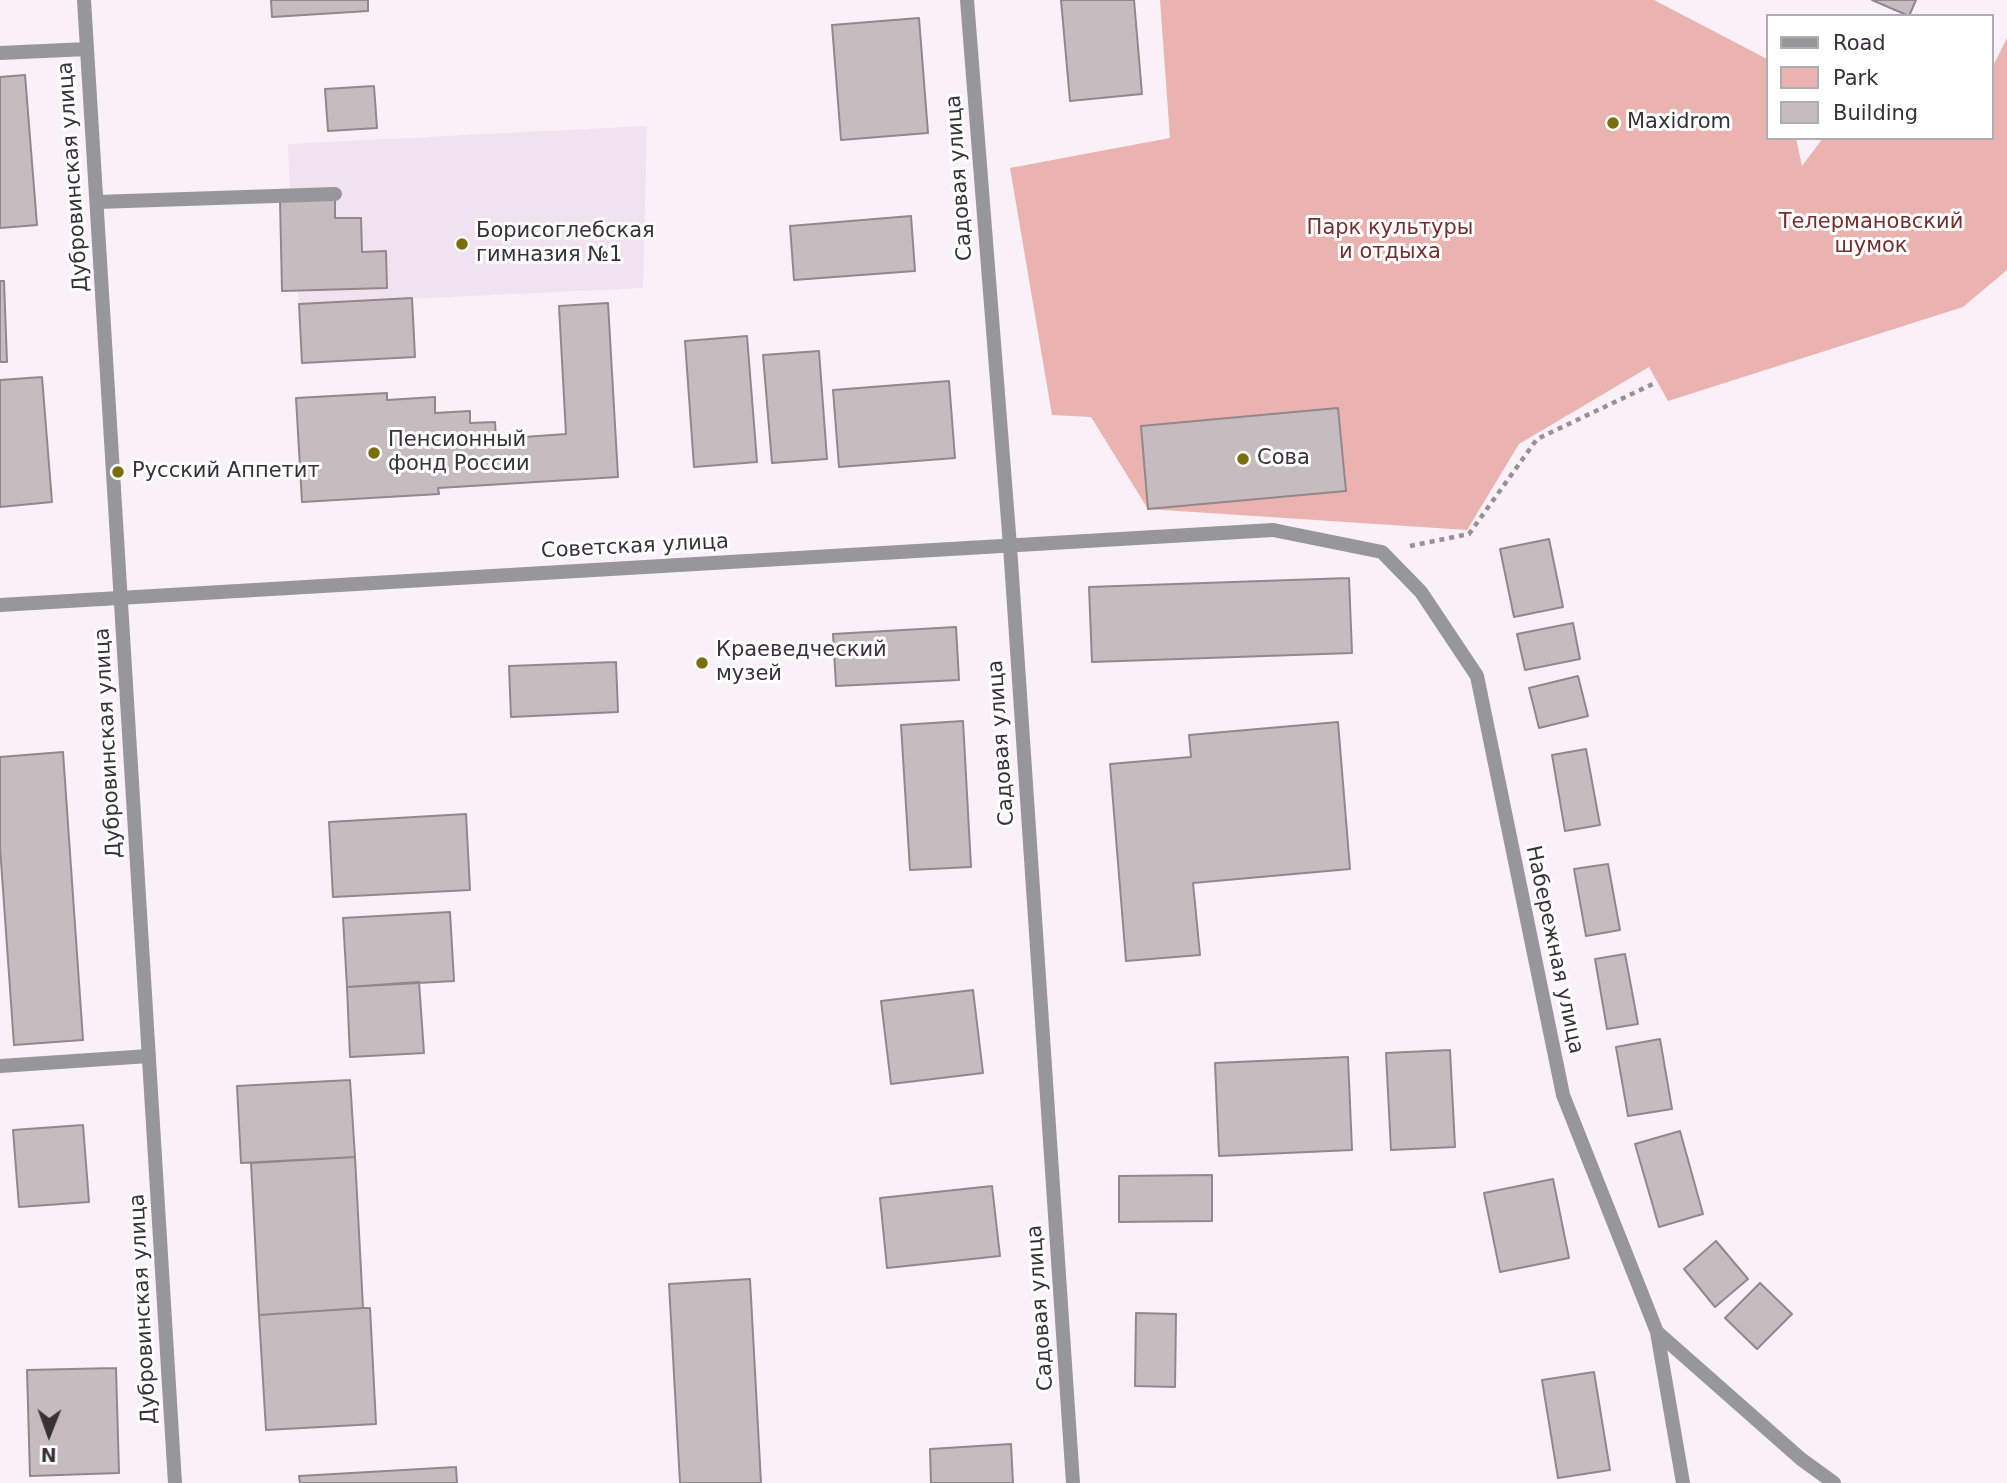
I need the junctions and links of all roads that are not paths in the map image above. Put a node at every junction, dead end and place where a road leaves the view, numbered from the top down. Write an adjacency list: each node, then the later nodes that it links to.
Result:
1 (84, 0): 3 (street, Дубровинская улица)
2 (967, 0): 7 (street, Садовая улица)
3 (87, 49): 4 (street); 6 (street, Дубровинская улица)
4 (0, 53)
5 (335, 194): 6 (street)
6 (97, 202): 9 (street, Дубровинская улица)
7 (1010, 546): 8 (street, Советская улица); 9 (street, Советская улица); 15 (street, Садовая улица)
8 (1382, 552): 13 (street, Набережная улица)
9 (122, 598): 10 (street, Советская улица); 11 (street, Дубровинская улица)
10 (0, 605)
11 (149, 1056): 12 (street); 14 (street, Дубровинская улица)
12 (0, 1066)
13 (1657, 1332): 16 (street, Набережная улица); 17 (street)
14 (175, 1483)
15 (1073, 1483)
16 (1684, 1483)
17 (1834, 1483)

